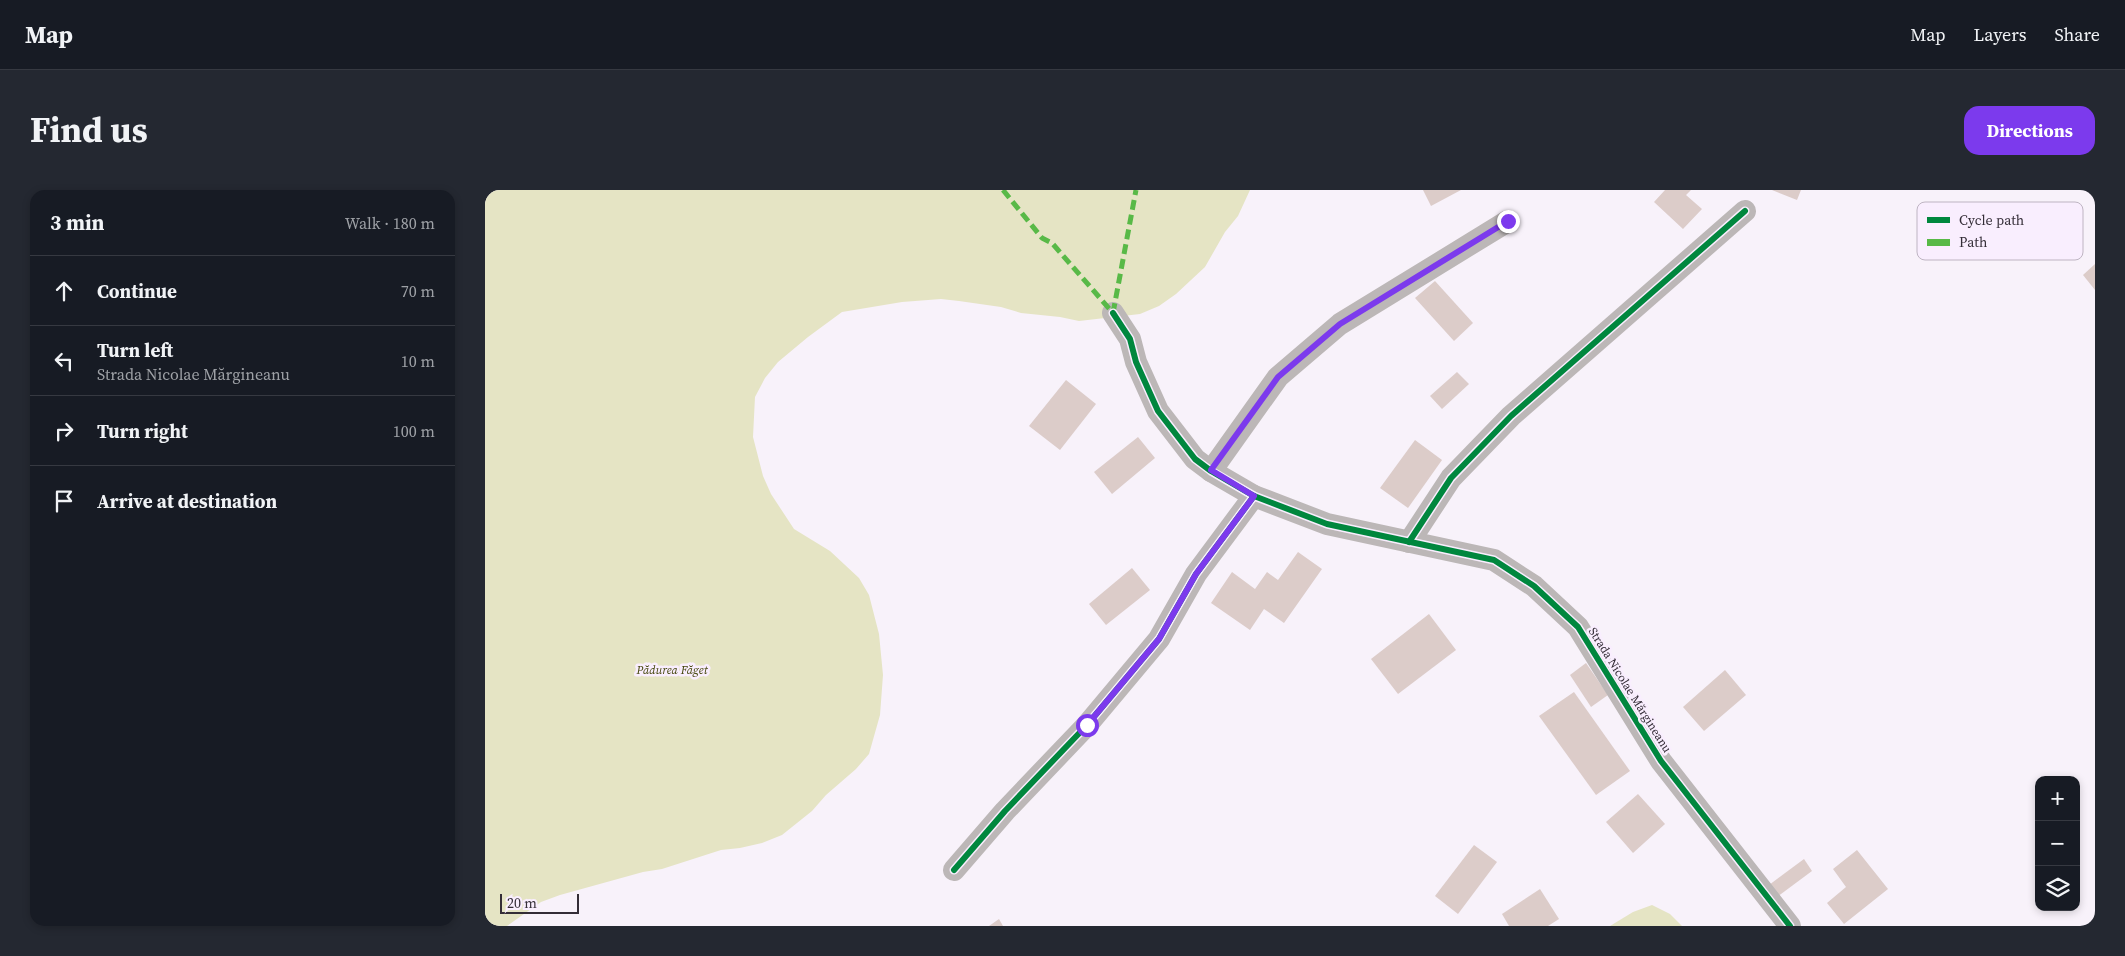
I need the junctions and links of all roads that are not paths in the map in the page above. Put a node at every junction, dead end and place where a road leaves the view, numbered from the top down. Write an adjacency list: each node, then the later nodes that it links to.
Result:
1 (1745, 211): 6 (street)
2 (1508, 221): 4 (street)
3 (1113, 313): 4 (street, Strada Nicolae Mărgineanu)
4 (1211, 470): 5 (street, Strada Nicolae Mărgineanu)
5 (1254, 496): 6 (street, Strada Nicolae Mărgineanu); 7 (street)
6 (1409, 542): 8 (street, Strada Nicolae Mărgineanu)
7 (954, 870)
8 (1790, 926)

